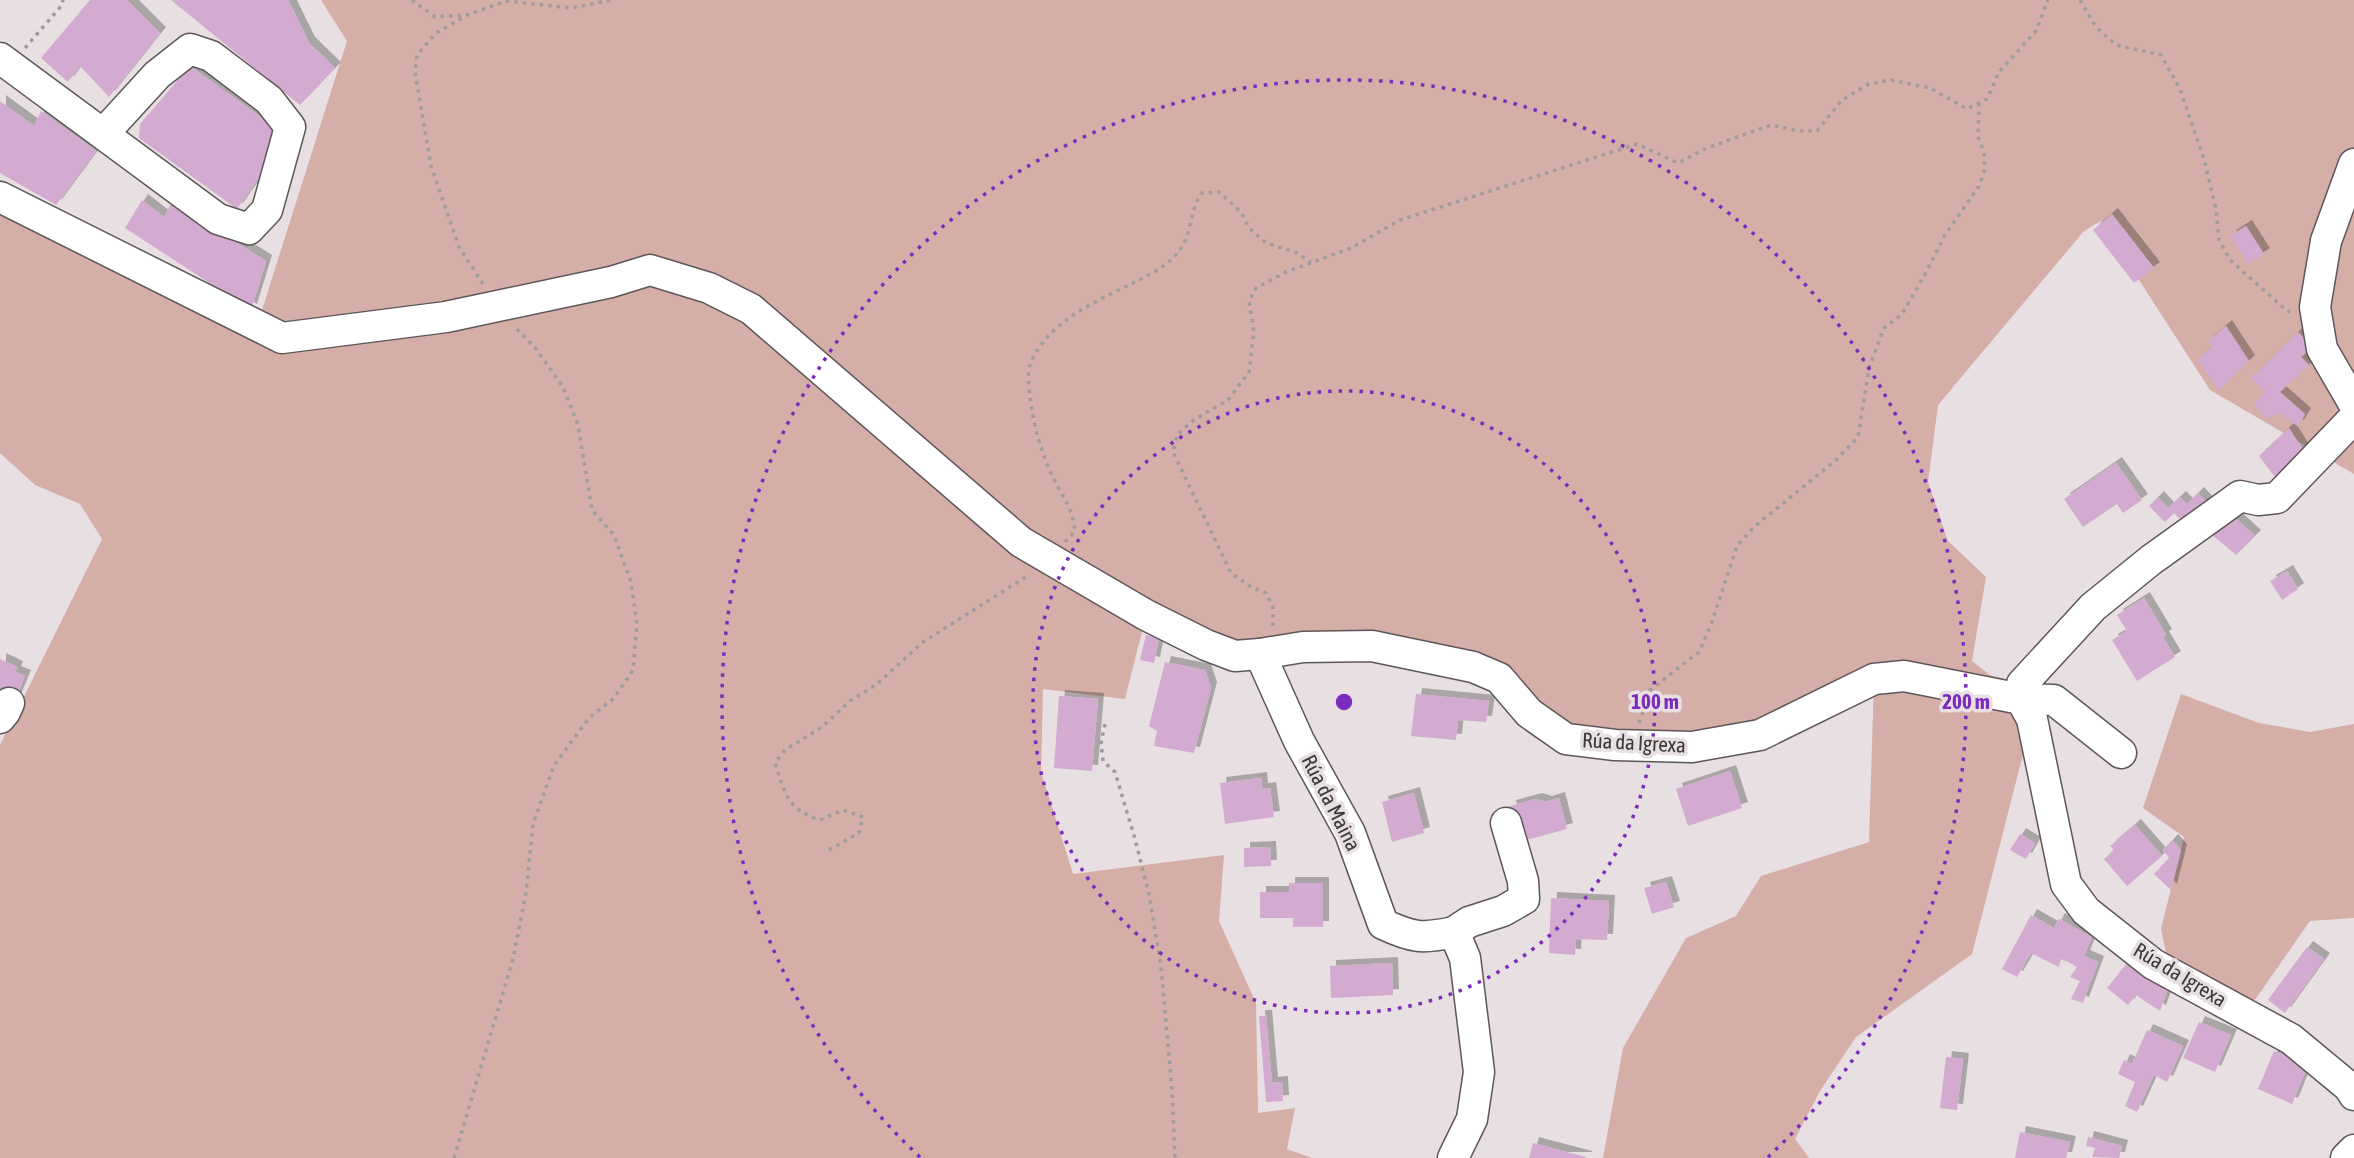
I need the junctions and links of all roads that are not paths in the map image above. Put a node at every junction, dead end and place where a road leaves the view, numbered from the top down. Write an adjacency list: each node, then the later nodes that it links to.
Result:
1 (5, 62): 2 (street)
2 (103, 134): 2 (street)
3 (2354, 164): 5 (street)
4 (0, 197): 7 (street, Rúa da Igrexa)
5 (2354, 404)
6 (2354, 418): 8 (street)
7 (1260, 654): 8 (street, Rúa da Igrexa); 11 (street, Rúa da Maina)
8 (2021, 699): 9 (street, Rúa da Igrexa); 12 (street, Rúa da Igrexa)
9 (2121, 753)
10 (1506, 823): 11 (street, Rúa da Maina)
11 (1454, 932): 14 (street)
12 (2354, 1095)
13 (2354, 1150): 15 (street)
14 (1453, 1158)
15 (2346, 1158)

